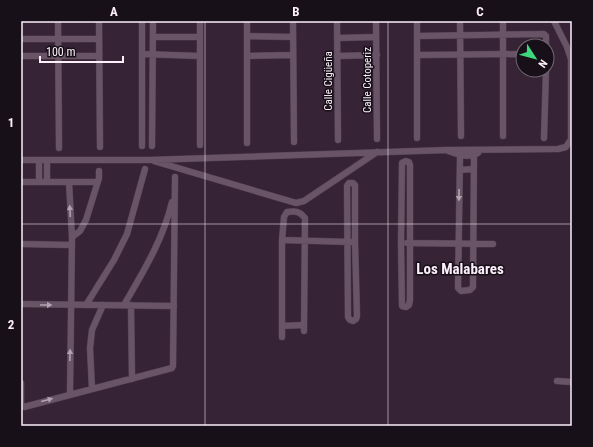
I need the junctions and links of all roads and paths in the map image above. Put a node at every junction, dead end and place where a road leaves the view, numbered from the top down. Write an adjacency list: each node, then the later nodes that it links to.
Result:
1 (58, 21): 25 (street)
2 (99, 21): 26 (street)
3 (142, 21): 28 (street)
4 (153, 21): 18 (street)
5 (200, 21): 19 (street)
6 (247, 21): 14 (street)
7 (293, 21): 20 (street)
8 (337, 21): 22 (street, Calle Cigüeña)
9 (376, 21): 21 (street, Calle Cotoperiz)
10 (417, 21): 15 (street)
11 (460, 21): 16 (street)
12 (503, 21): 17 (street)
13 (554, 21): 55 (street)
14 (247, 36): 20 (street); 39 (street)
15 (417, 36): 16 (street); 34 (street)
16 (460, 36): 17 (street); 29 (street)
17 (503, 36): 23 (street); 27 (street)
18 (152, 37): 19 (street); 31 (street)
19 (200, 37): 38 (street)
20 (293, 37): 32 (street)
21 (376, 37): 22 (street); 33 (street, Calle Cotoperiz)
22 (337, 38): 40 (street, Calle Cigüeña)
23 (546, 38)
24 (21, 39): 25 (street)
25 (58, 39): 26 (street); 36 (street)
26 (99, 39): 37 (street)
27 (502, 53): 29 (street); 30 (street); 43 (street)
28 (142, 54): 31 (street); 50 (street)
29 (461, 54): 34 (street); 42 (street)
30 (515, 54)
31 (152, 55): 38 (street); 51 (street)
32 (293, 55): 39 (street); 48 (street)
33 (376, 55): 40 (street); 46 (street, Calle Cotoperiz)
34 (417, 55): 44 (street)
35 (21, 56): 36 (street)
36 (58, 56): 37 (street); 54 (street)
37 (99, 56): 53 (street)
38 (200, 56): 52 (street)
39 (247, 56): 49 (street)
40 (337, 56): 47 (street, Calle Cigüeña)
41 (546, 78): 45 (street)
42 (461, 136)
43 (502, 136)
44 (417, 138)
45 (544, 138)
46 (377, 139)
47 (338, 140)
48 (294, 142)
49 (247, 143)
50 (142, 146)
51 (152, 146)
52 (200, 146)
53 (100, 147)
54 (59, 148)
55 (485, 149): 56 (street); 58 (street)
56 (447, 150): 57 (street); 59 (street)
57 (377, 152): 63 (street); 75 (street)
58 (474, 155): 59 (street); 66 (street)
59 (460, 156): 65 (street)
60 (21, 160): 61 (street)
61 (39, 160): 62 (street); 70 (street)
62 (47, 160): 63 (street); 71 (street)
63 (149, 160): 75 (street)
64 (145, 169): 91 (street)
65 (460, 170): 66 (street); 84 (street, one-way to 84)
66 (474, 170): 86 (street)
67 (99, 171): 73 (street)
68 (175, 177): 74 (street)
69 (21, 182): 70 (street)
70 (39, 182): 71 (street)
71 (47, 182): 72 (street)
72 (69, 182): 73 (street); 77 (street, one-way to 72)
73 (97, 182): 77 (street)
74 (175, 190): 93 (street); 94 (street)
75 (296, 203): 76 (street)
76 (295, 211): 78 (street); 79 (street)
77 (72, 237): 88 (street)
78 (282, 240): 79 (street); 95 (street)
79 (304, 240): 80 (street); 95 (street)
80 (347, 242): 81 (street); 81 (street); 81 (street)
81 (355, 242)
82 (401, 243): 83 (street); 83 (street); 83 (street)
83 (410, 243): 84 (street)
84 (459, 243): 86 (street); 86 (street)
85 (21, 244): 88 (street)
86 (474, 244): 87 (street)
87 (493, 244)
88 (72, 245): 90 (street)
89 (21, 304): 90 (street, one-way to 90)
90 (71, 305): 91 (street); 102 (street, one-way to 90)
91 (86, 305): 92 (street)
92 (103, 305): 93 (street); 101 (street)
93 (128, 305): 94 (street); 97 (street)
94 (174, 306): 97 (street)
95 (282, 326): 96 (street)
96 (282, 337)
97 (132, 378): 101 (street)
98 (557, 381): 100 (street)
99 (21, 382): 102 (street, one-way to 102)
100 (572, 382)
101 (92, 389): 102 (street)
102 (70, 394)

